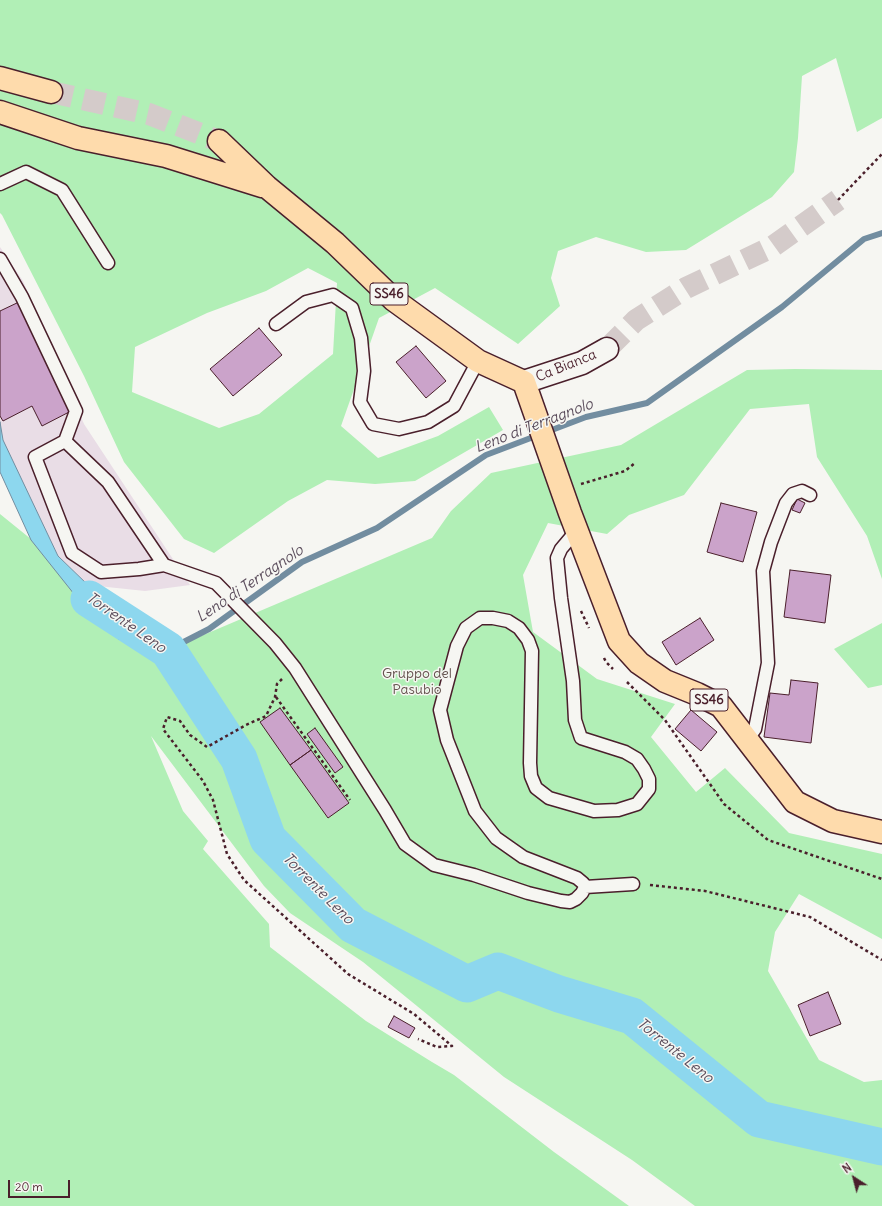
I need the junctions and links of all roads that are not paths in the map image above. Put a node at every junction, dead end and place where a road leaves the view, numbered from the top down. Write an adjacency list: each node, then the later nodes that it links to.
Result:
1 (0, 78): 2 (main road)
2 (51, 92)
3 (0, 112): 6 (main road, SS46)
4 (219, 142): 6 (main road)
5 (0, 184): 8 (lane)
6 (267, 187): 11 (main road, SS46)
7 (0, 258): 13 (lane)
8 (108, 263)
9 (276, 324): 11 (lane)
10 (607, 349): 12 (street, Ca Bianca)
11 (478, 361): 12 (main road, SS46)
12 (527, 392): 15 (main road, SS46)
13 (65, 441): 16 (lane); 16 (lane)
14 (810, 495): 17 (lane)
15 (574, 522): 17 (main road, SS46); 20 (lane)
16 (164, 565): 20 (lane)
17 (747, 740): 18 (main road, SS46)
18 (882, 832)
19 (633, 884): 20 (lane)
20 (585, 886)

